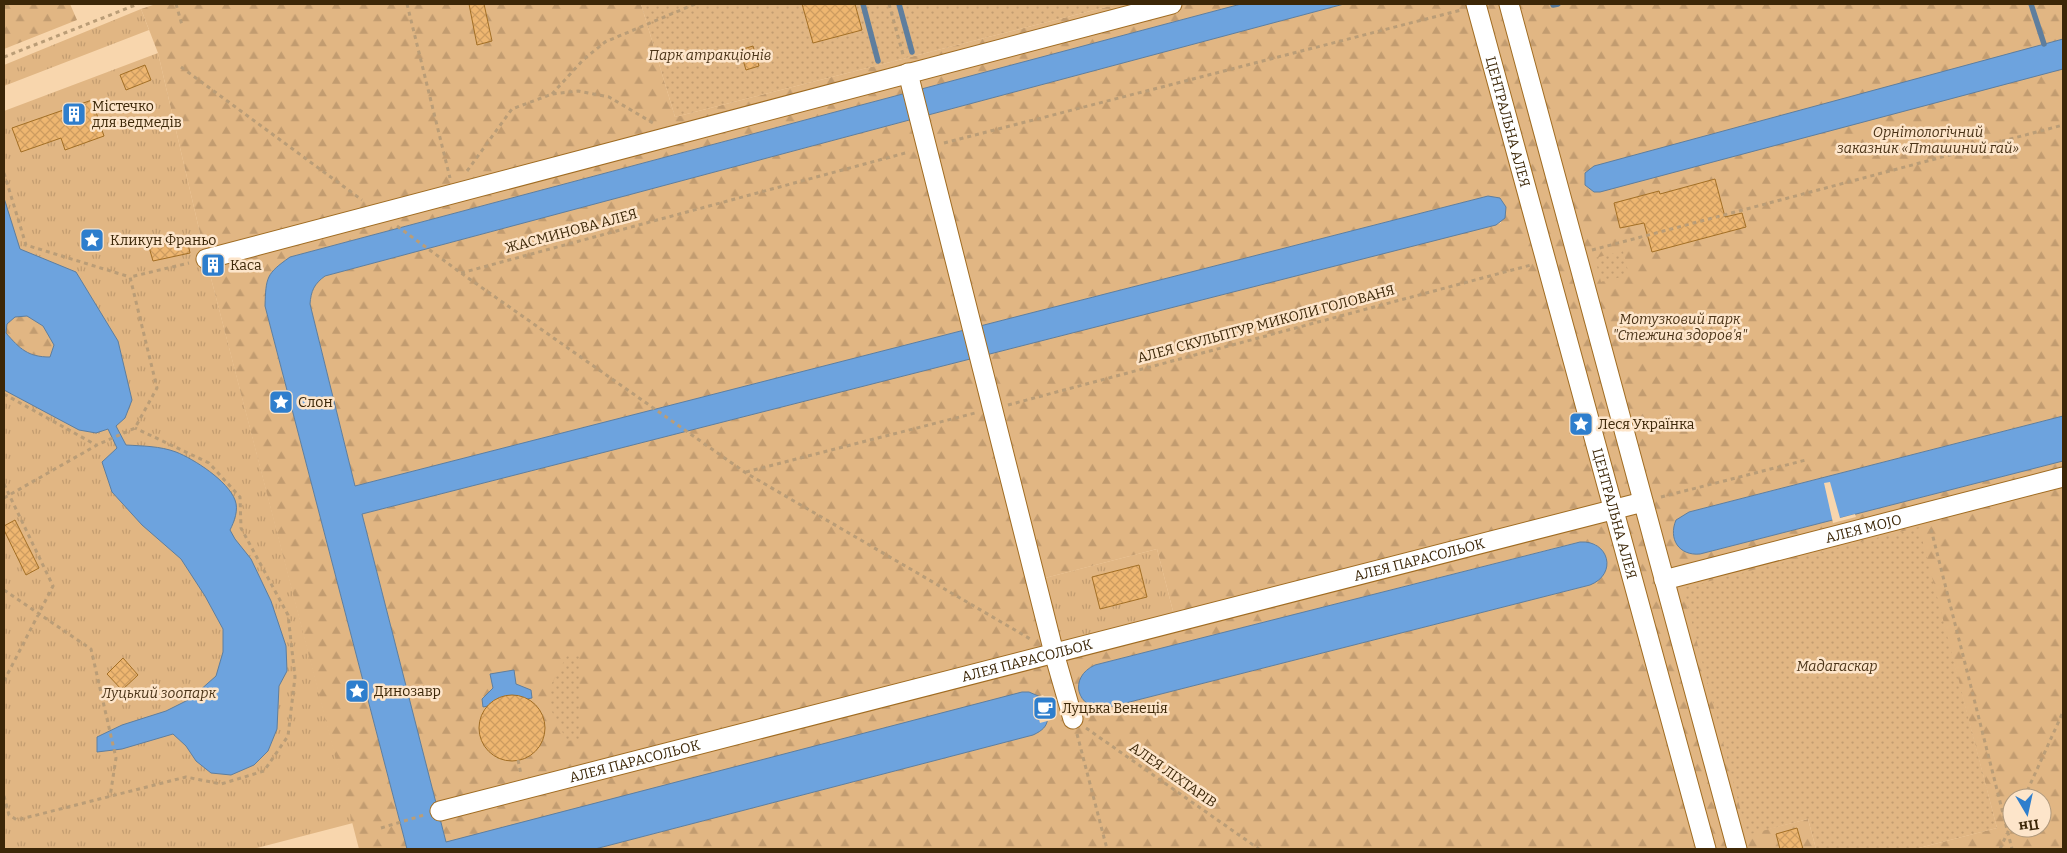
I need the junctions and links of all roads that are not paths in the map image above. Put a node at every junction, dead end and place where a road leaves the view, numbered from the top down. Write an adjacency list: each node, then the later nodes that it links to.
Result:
1 (1172, 4): 4 (street)
2 (1478, 4): 7 (street, ЦЕНТРАЛЬНА АЛЕЯ)
3 (1509, 4): 5 (street)
4 (908, 73): 6 (street); 12 (street)
5 (1576, 254): 7 (street); 9 (street)
6 (206, 258)
7 (1546, 261): 10 (street, ЦЕНТРАЛЬНА АЛЕЯ)
8 (2063, 477): 11 (street, АЛЕЯ MOJO)
9 (1643, 502): 10 (street, АЛЕЯ ПАРАСОЛЬОК); 11 (street)
10 (1613, 509): 12 (street, АЛЕЯ ПАРАСОЛЬОК); 15 (street, ЦЕНТРАЛЬНА АЛЕЯ)
11 (1664, 580): 16 (street)
12 (1054, 653): 13 (street); 14 (street, АЛЕЯ ПАРАСОЛЬОК)
13 (1073, 719)
14 (440, 810)
15 (1706, 849)
16 (1737, 849)

